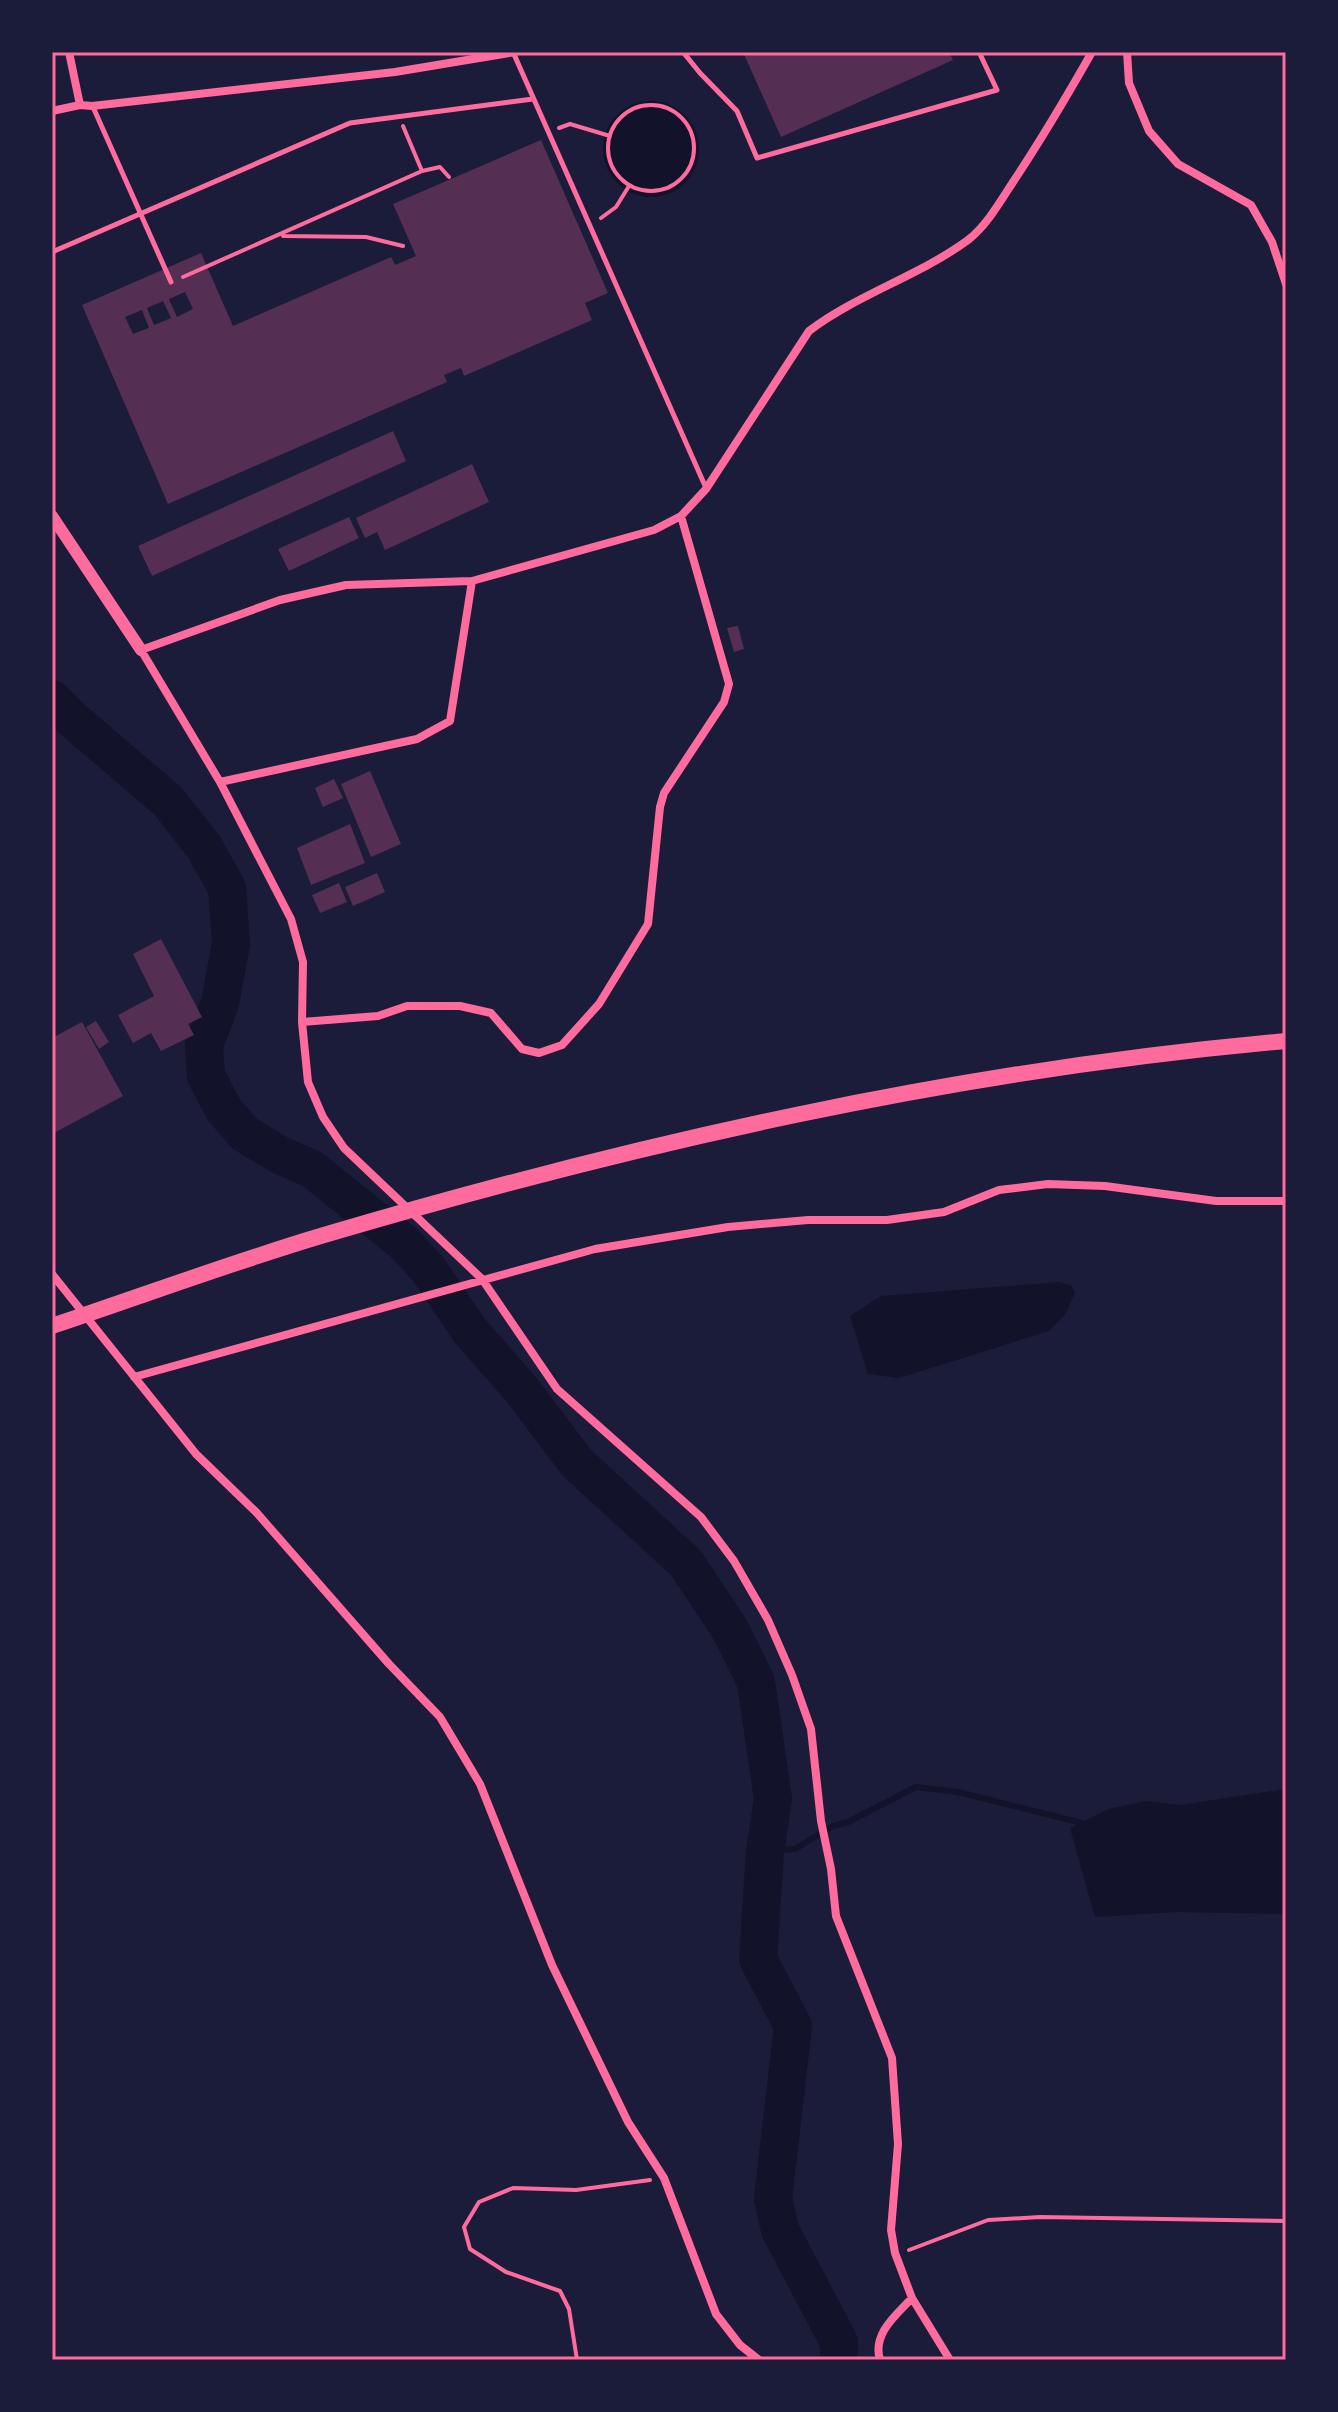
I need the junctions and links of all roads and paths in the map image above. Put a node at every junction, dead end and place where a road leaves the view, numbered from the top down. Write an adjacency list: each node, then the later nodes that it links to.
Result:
1 (69, 52): 8 (street)
2 (514, 52): 7 (lane); 9 (street)
3 (683, 52): 4 (lane)
4 (979, 52)
5 (1092, 52): 24 (street)
6 (1127, 52): 23 (street)
7 (533, 99): 11 (lane); 12 (lane)
8 (80, 105): 9 (street); 10 (street)
9 (92, 106): 18 (lane)
10 (52, 111)
11 (399, 117): 14 (path); 18 (lane)
12 (548, 133): 13 (path); 24 (lane)
13 (610, 136): 16 (path); 16 (path)
14 (422, 171): 15 (path); 19 (path)
15 (449, 177)
16 (629, 185): 17 (path)
17 (616, 207)
18 (140, 212): 21 (lane); 22 (lane)
19 (278, 236): 20 (path); 22 (path)
20 (403, 246)
21 (52, 252)
22 (171, 282)
23 (1286, 284)
24 (706, 489): 26 (street)
25 (52, 516): 28 (street)
26 (681, 516): 27 (street); 30 (street)
27 (472, 581): 28 (street); 29 (street)
28 (141, 650): 29 (street)
29 (220, 782): 30 (street)
30 (302, 1022): 34 (street)
31 (1286, 1041): 35 (highway)
32 (1286, 1201): 34 (street)
33 (52, 1274): 36 (street)
34 (482, 1279): 36 (street); 39 (street)
35 (52, 1326)
36 (134, 1377): 37 (street)
37 (664, 2178): 41 (path); 42 (street)
38 (1286, 2221): 39 (path)
39 (895, 2253): 40 (street)
40 (912, 2298): 43 (street); 44 (street)
41 (577, 2360)
42 (759, 2360)
43 (880, 2360)
44 (950, 2360)

